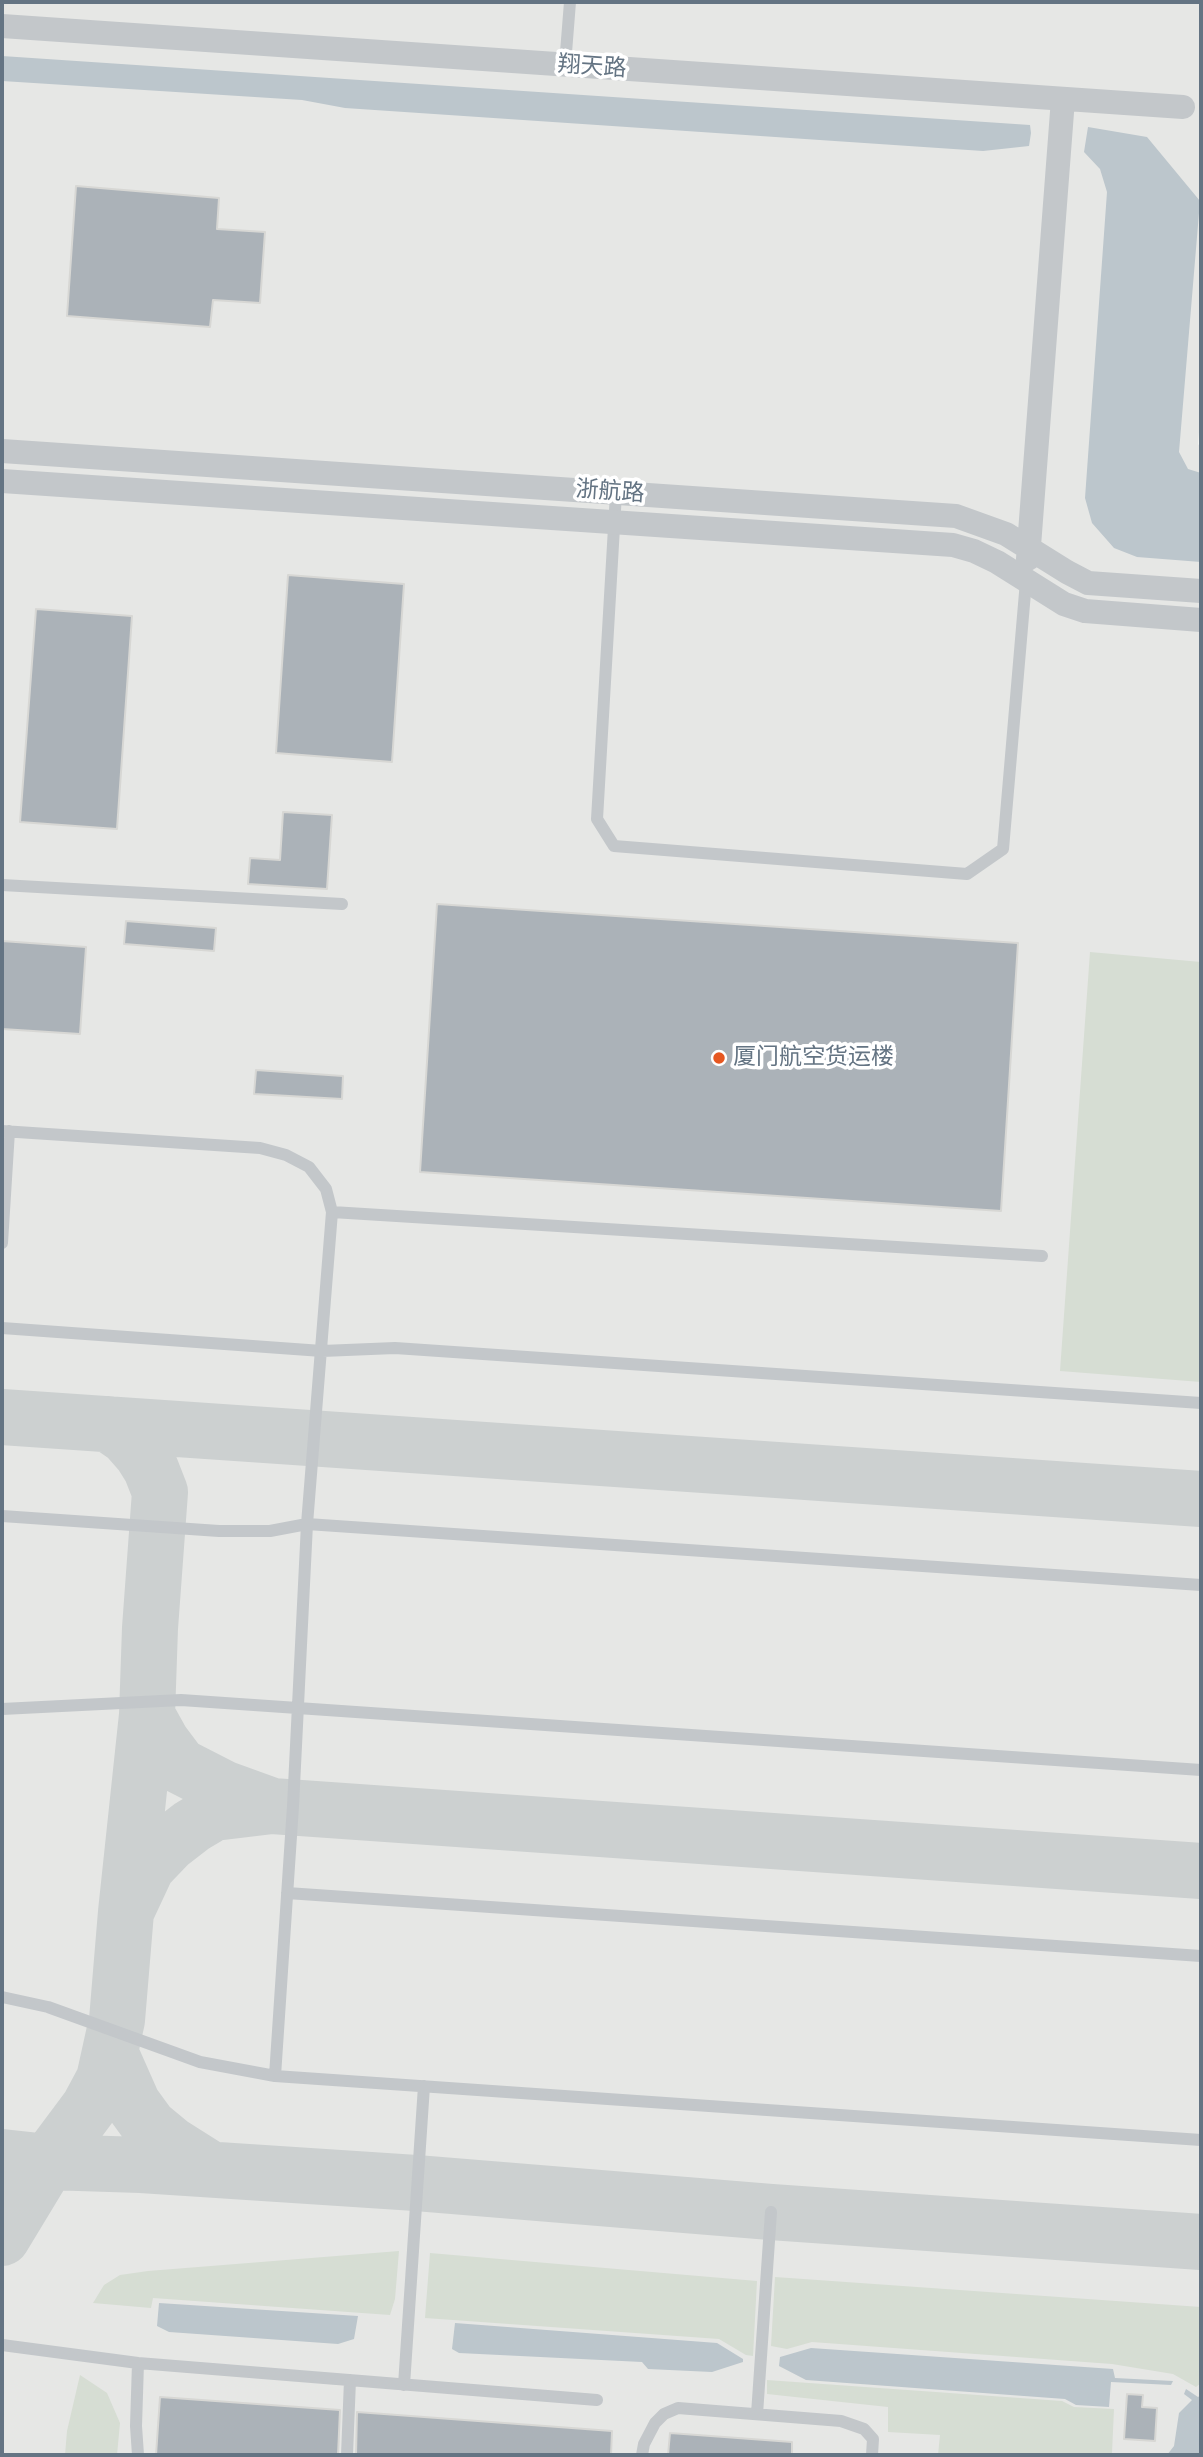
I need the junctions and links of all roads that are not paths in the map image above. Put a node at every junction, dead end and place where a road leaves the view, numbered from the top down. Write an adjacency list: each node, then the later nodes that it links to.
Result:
1 (569, 2): 3 (lane)
2 (2, 26): 3 (street, 翔天路)
3 (565, 65): 4 (street, 翔天路)
4 (1063, 99): 5 (street, 翔天路); 10 (street)
5 (1183, 107)
6 (2, 451): 8 (street, 浙航路)
7 (2, 481): 9 (street, 浙航路)
8 (616, 493): 9 (lane); 10 (street, 浙航路)
9 (614, 522): 11 (street, 浙航路); 11 (lane)
10 (1028, 547): 11 (street); 12 (street, 浙航路)
11 (1027, 581): 13 (street, 浙航路)
12 (1201, 591)
13 (1201, 620)
14 (2, 885): 15 (lane)
15 (342, 904)
16 (6, 1131): 17 (lane); 18 (lane)
17 (332, 1212): 19 (lane); 21 (lane)
18 (2, 1243)
19 (1042, 1256)
20 (2, 1328): 21 (lane)
21 (322, 1350): 22 (lane); 24 (lane)
22 (1201, 1403)
23 (2, 1516): 24 (lane)
24 (307, 1524): 25 (lane); 27 (lane)
25 (1201, 1586)
26 (2, 1709): 27 (lane)
27 (298, 1709): 28 (lane); 29 (lane)
28 (1201, 1770)
29 (287, 1893): 30 (lane); 32 (lane)
30 (1201, 1956)
31 (2, 1997): 32 (lane)
32 (275, 2076): 33 (lane)
33 (424, 2087): 34 (lane); 39 (lane)
34 (1201, 2140)
35 (771, 2211): 41 (lane)
36 (2, 2345): 37 (lane)
37 (138, 2363): 38 (lane); 42 (lane)
38 (350, 2380): 39 (lane); 43 (lane)
39 (404, 2385): 40 (lane)
40 (597, 2400)
41 (757, 2414): 44 (lane); 45 (lane)
42 (138, 2455)
43 (347, 2455)
44 (642, 2455)
45 (872, 2455)

